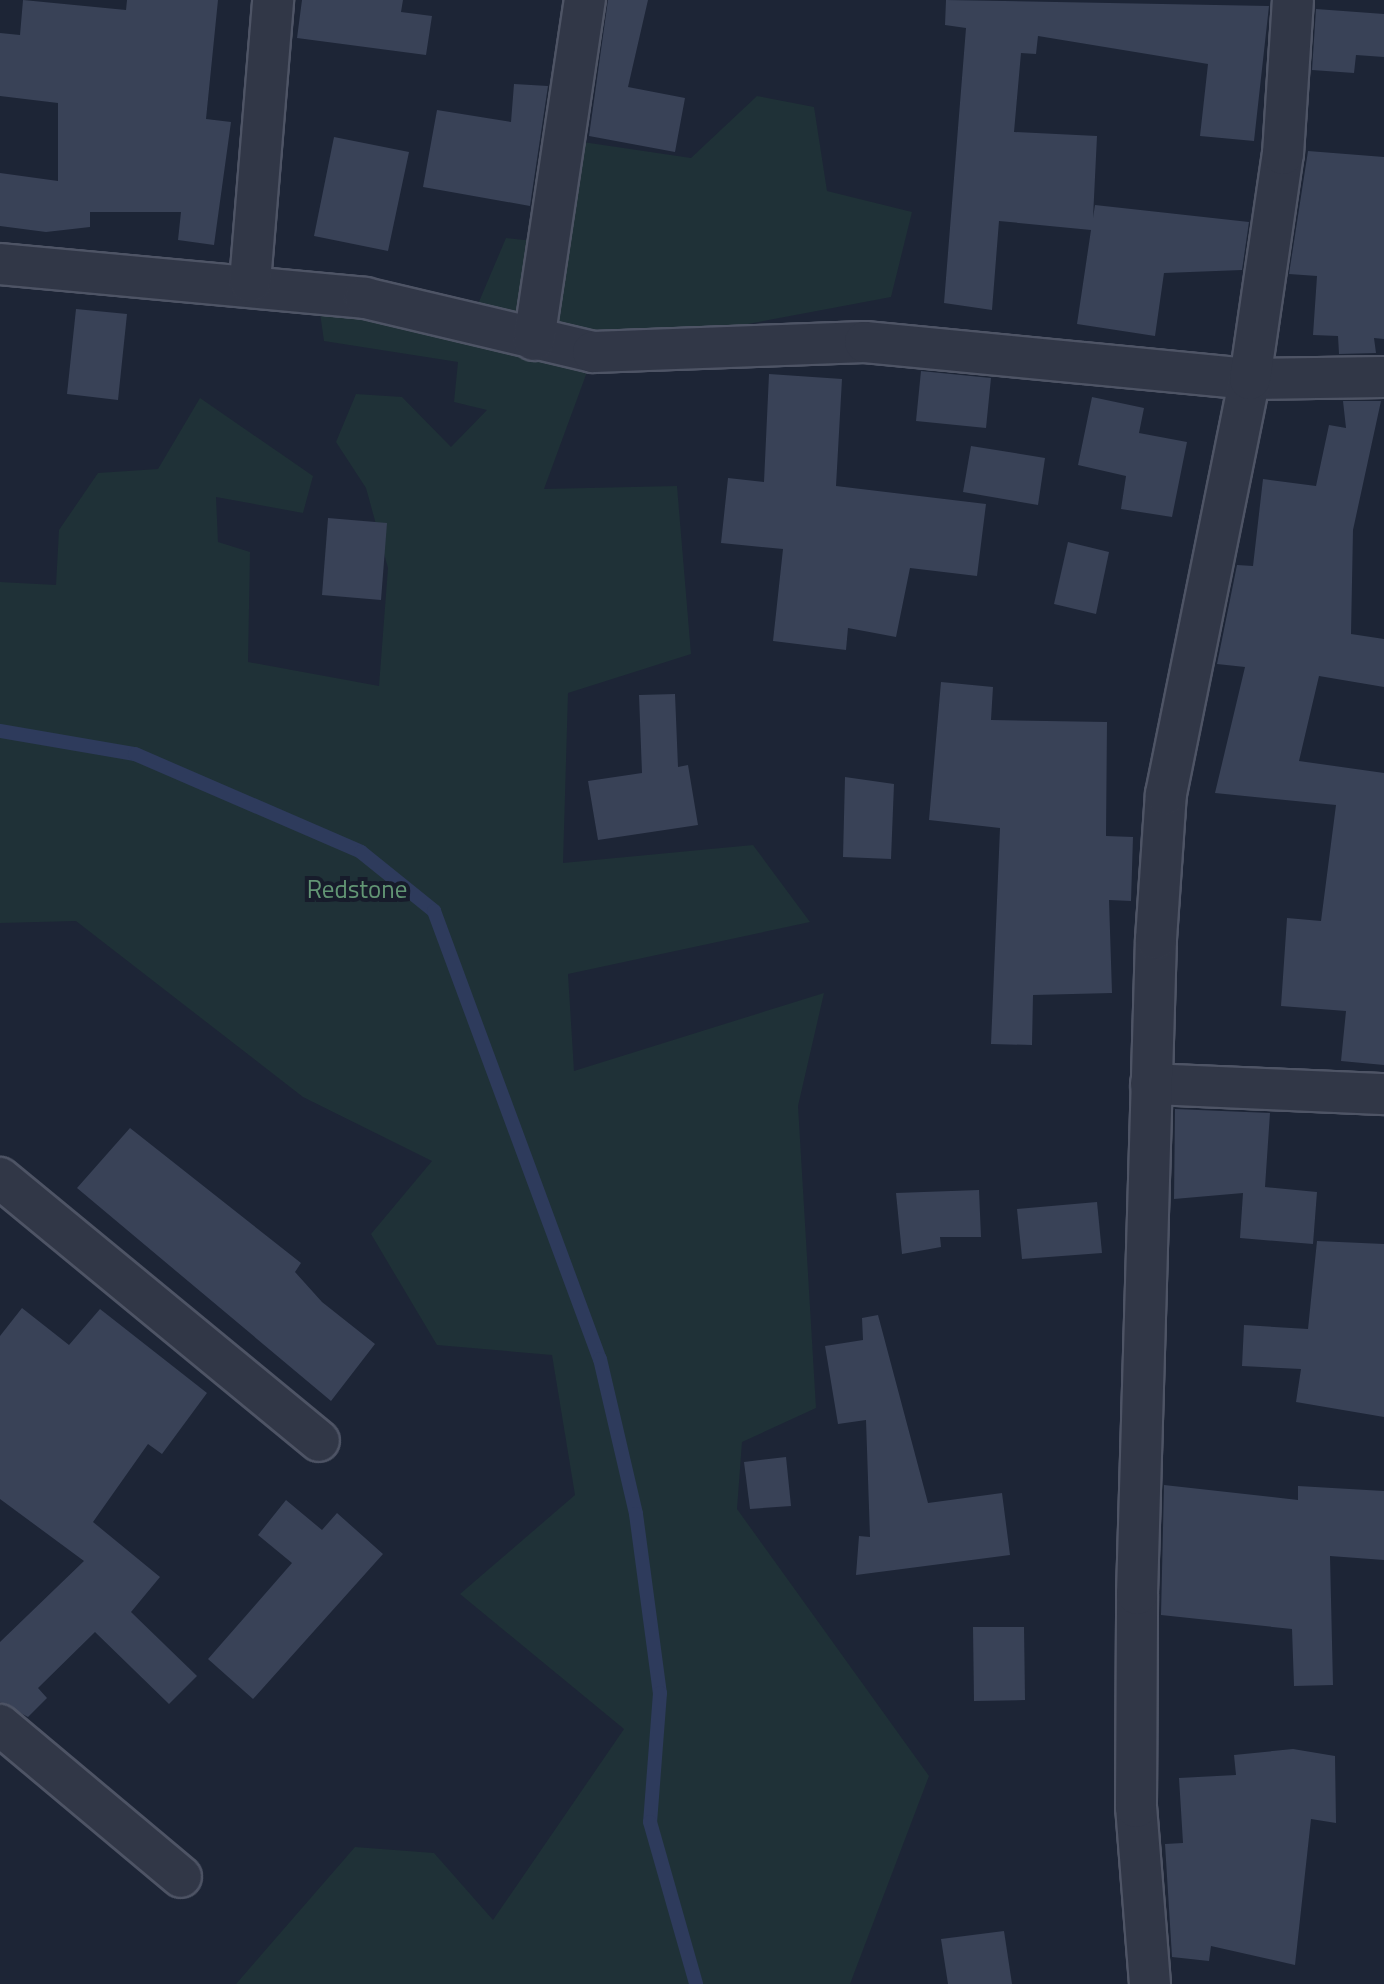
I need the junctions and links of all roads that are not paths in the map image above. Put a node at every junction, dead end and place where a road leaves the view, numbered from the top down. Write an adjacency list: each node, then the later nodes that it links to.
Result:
1 (273, 0): 5 (street)
2 (584, 0): 6 (street)
3 (1293, 0): 8 (street)
4 (0, 264): 5 (street)
5 (250, 282): 6 (street)
6 (534, 340): 8 (street)
7 (1384, 378): 8 (street)
8 (1250, 379): 9 (street)
9 (1151, 1084): 10 (street); 15 (street)
10 (1384, 1094)
11 (0, 1178): 12 (street)
12 (319, 1441)
13 (0, 1725): 14 (street)
14 (180, 1877)
15 (1150, 1984)

